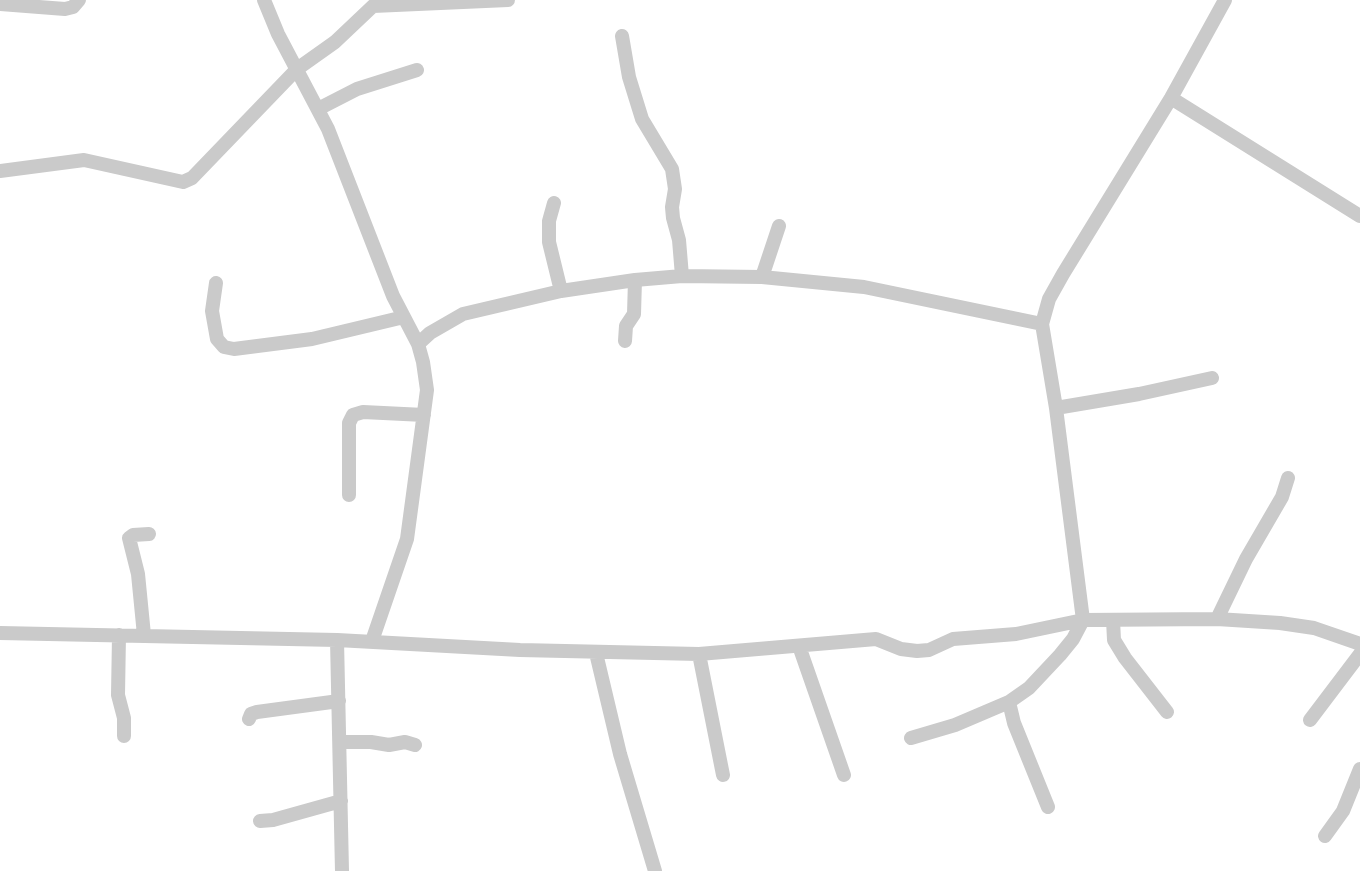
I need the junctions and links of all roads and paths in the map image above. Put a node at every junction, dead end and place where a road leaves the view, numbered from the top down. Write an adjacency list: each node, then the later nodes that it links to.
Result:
1 (79, 0): 5 (street)
2 (264, 0): 7 (street)
3 (508, 0): 7 (street)
4 (1225, 0): 9 (street)
5 (0, 4)
6 (622, 36): 15 (street)
7 (297, 69): 10 (street); 11 (street)
8 (417, 70): 10 (street)
9 (1171, 98): 13 (street); 21 (street)
10 (318, 109): 20 (street)
11 (0, 171)
12 (554, 203): 19 (street)
13 (1360, 216)
14 (779, 226): 16 (street)
15 (682, 276): 16 (street); 17 (street)
16 (762, 277): 21 (street)
17 (635, 280): 19 (street); 22 (street)
18 (216, 283): 20 (street)
19 (561, 291): 23 (street)
20 (404, 317): 23 (street)
21 (1042, 324): 25 (street)
22 (625, 341)
23 (418, 344): 26 (street)
24 (1212, 378): 25 (street)
25 (1056, 408): 31 (street)
26 (424, 415): 28 (street); 37 (street)
27 (1288, 478): 30 (street)
28 (349, 495)
29 (149, 534): 35 (street)
30 (1217, 619): 32 (street); 38 (street)
31 (1083, 620): 32 (street); 39 (street); 44 (street)
32 (1113, 620): 45 (street)
33 (0, 634): 34 (street)
34 (119, 635): 35 (street); 48 (street)
35 (144, 635): 36 (street)
36 (337, 640): 37 (street); 43 (street)
37 (372, 641): 40 (street)
38 (1360, 644)
39 (799, 646): 41 (street); 54 (street)
40 (596, 653): 41 (street); 60 (street)
41 (699, 654): 53 (street)
42 (1360, 654): 47 (street)
43 (339, 701): 46 (street); 50 (street)
44 (1008, 702): 49 (street); 56 (street)
45 (1166, 712)
46 (249, 719)
47 (1310, 720)
48 (124, 736)
49 (911, 738)
50 (340, 742): 51 (street); 55 (street)
51 (415, 745)
52 (1360, 769): 58 (street)
53 (723, 775)
54 (844, 775)
55 (341, 801): 57 (street); 59 (street)
56 (1048, 807)
57 (260, 821)
58 (1325, 836)
59 (342, 871)
60 (656, 871)

